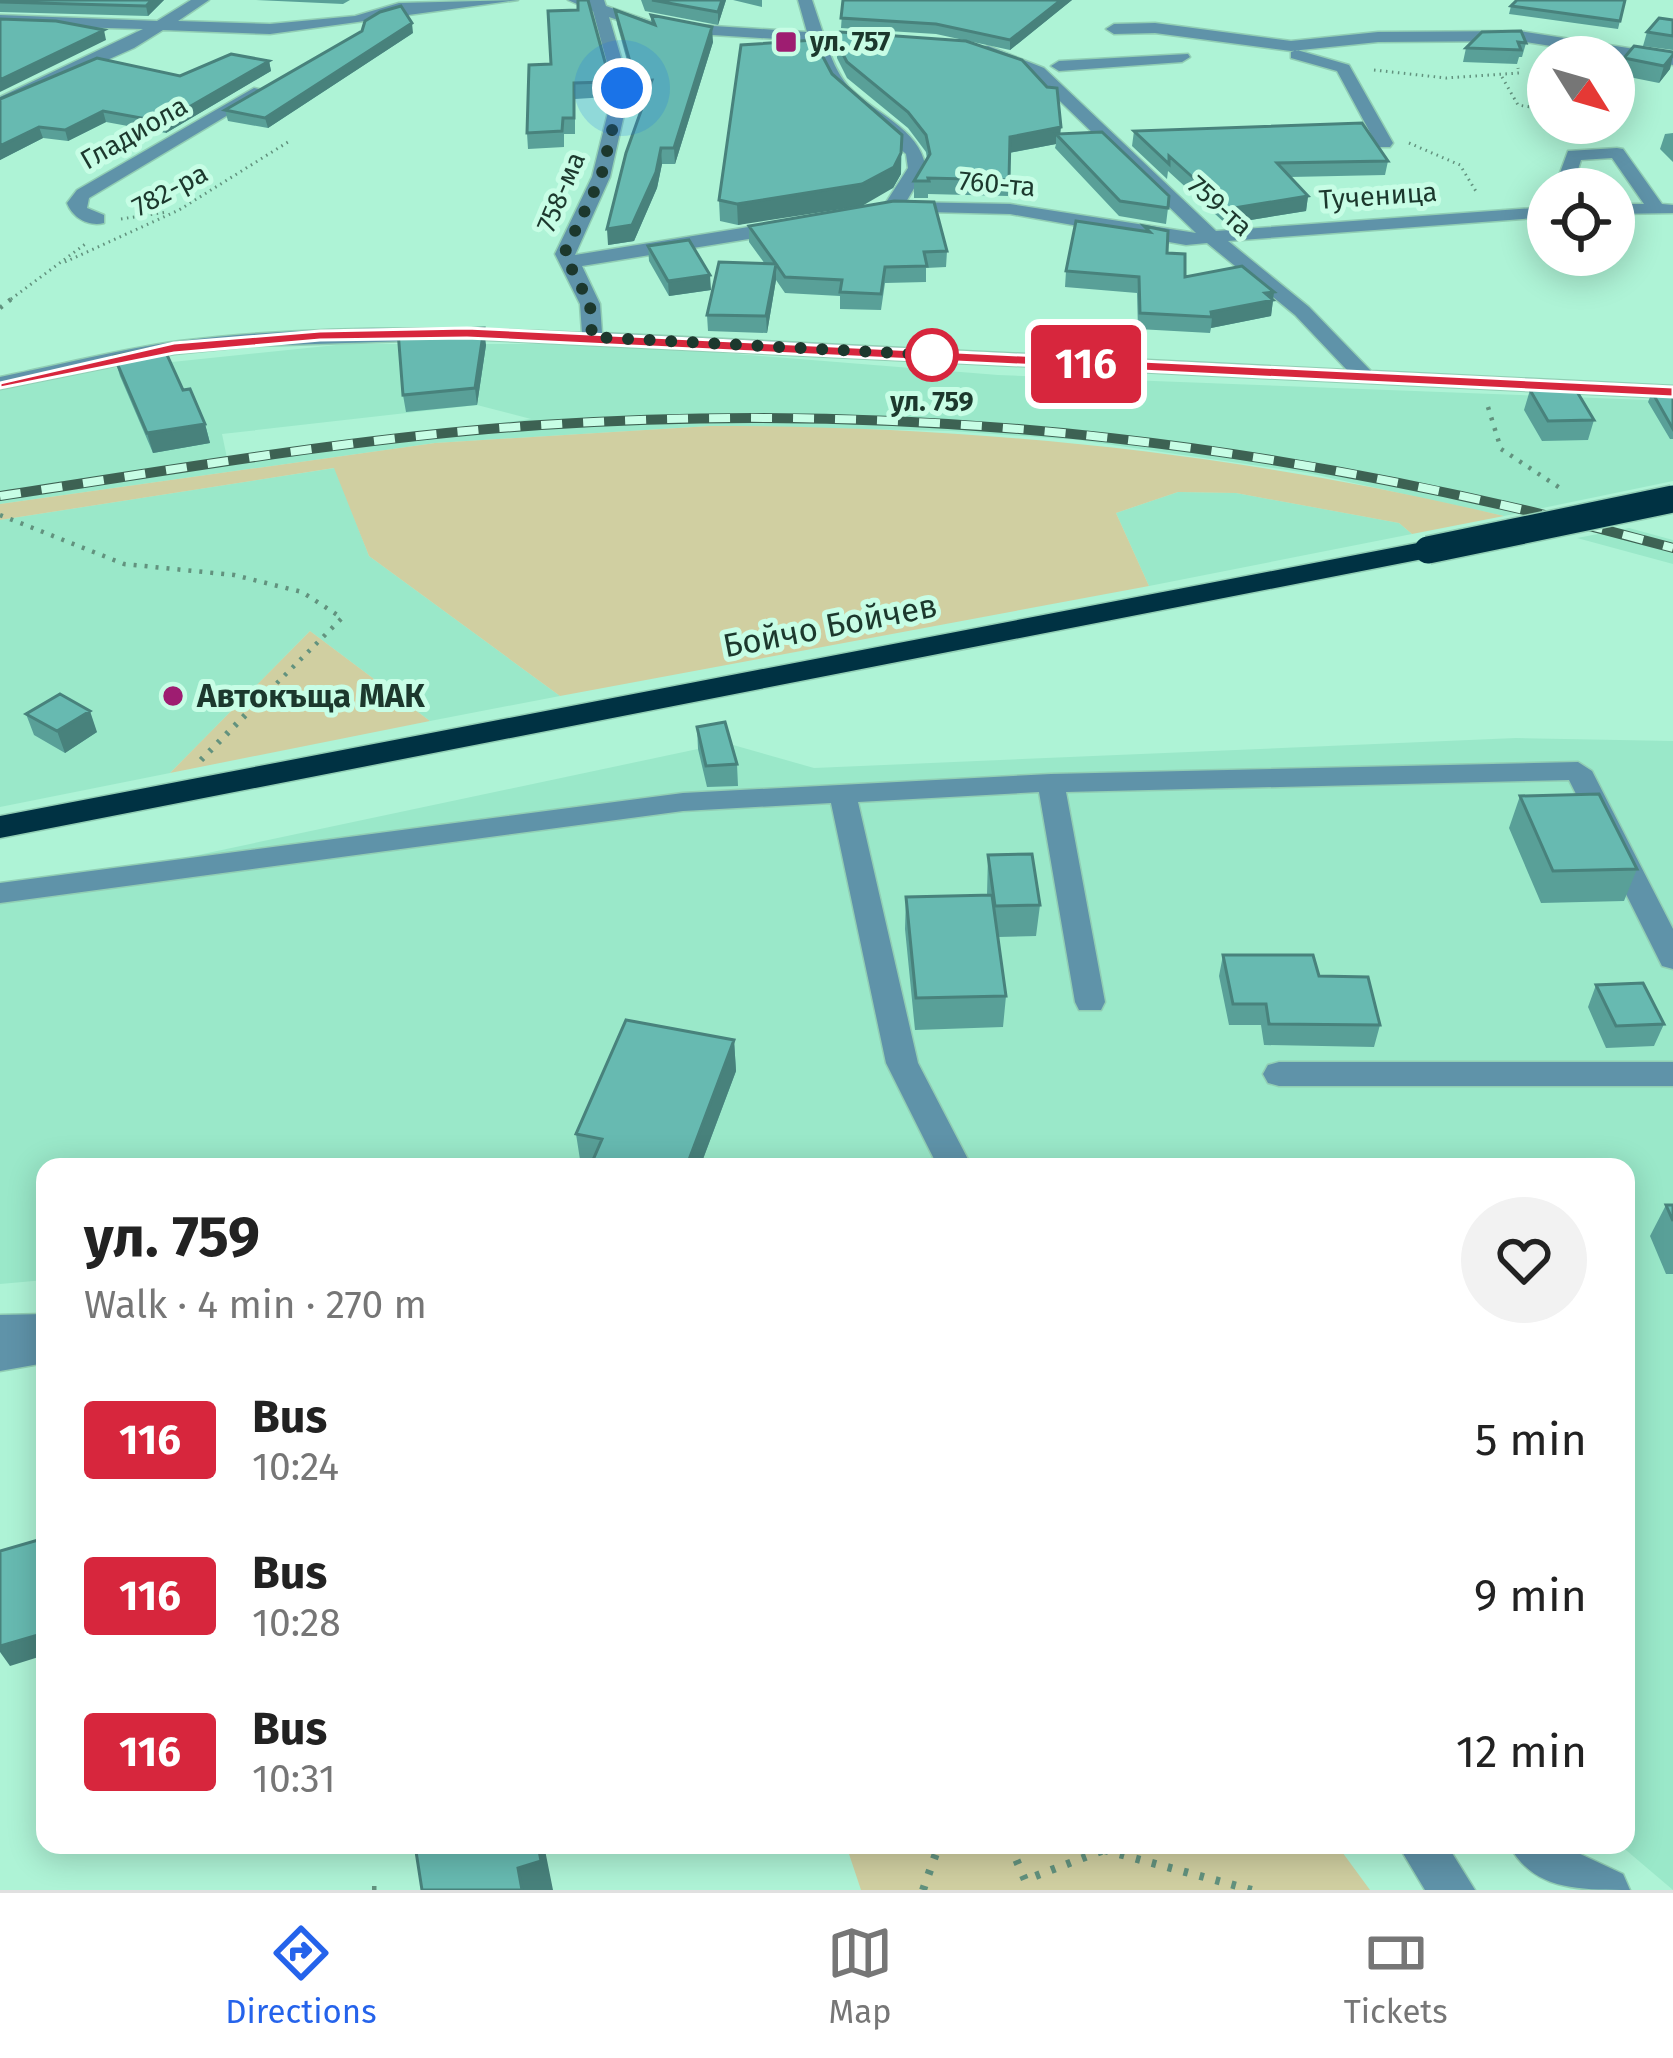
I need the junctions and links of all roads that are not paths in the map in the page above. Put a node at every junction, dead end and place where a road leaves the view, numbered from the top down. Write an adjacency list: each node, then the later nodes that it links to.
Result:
1 (202, 0): 9 (street)
2 (511, 0): 6 (street)
3 (575, 0): 5 (street)
4 (805, 0): 10 (street)
5 (598, 3): 10 (street); 31 (street, 758-ма)
6 (402, 4): 8 (street)
7 (0, 20): 9 (street)
8 (356, 20): 9 (street); 13 (street)
9 (163, 26): 19 (street)
10 (818, 38): 11 (street); 24 (street)
11 (894, 41)
12 (1264, 43): 16 (street); 17 (street); 20 (street)
13 (337, 45)
14 (966, 48): 17 (street)
15 (1182, 57): 17 (street)
16 (1673, 60)
17 (1048, 69): 30 (street, 759-та)
18 (278, 80): 28 (street, Гладиола)
19 (0, 103)
20 (1384, 143)
21 (1570, 168): 22 (street)
22 (1630, 168)
23 (1635, 174): 25 (street)
24 (892, 207): 27 (street, 760-та); 30 (street, 760-та)
25 (1664, 208)
26 (1527, 213): 30 (street, Тученица)
27 (865, 215)
28 (98, 219)
29 (818, 222): 31 (street)
30 (1212, 238): 33 (street, 759-та)
31 (571, 264): 32 (street)
32 (592, 337): 33 (street); 34 (street)
33 (1366, 378): 35 (street)
34 (0, 383)
35 (1673, 392)
36 (1673, 499): 39 (highway, Бойчо Бойчев, bridge)
37 (1051, 783): 38 (street); 41 (street); 42 (street)
38 (842, 792): 40 (street); 45 (street)
39 (0, 827)
40 (0, 893)
41 (1673, 958)
42 (1090, 1002)
43 (1673, 1073): 44 (street)
44 (1280, 1074)
45 (950, 1158)
46 (36, 1329): 47 (street)
47 (0, 1330)
48 (36, 1348): 49 (street)
49 (0, 1355)
50 (1426, 1854): 52 (street)
51 (1539, 1854): 53 (street)
52 (1452, 1890)
53 (1607, 1890)

